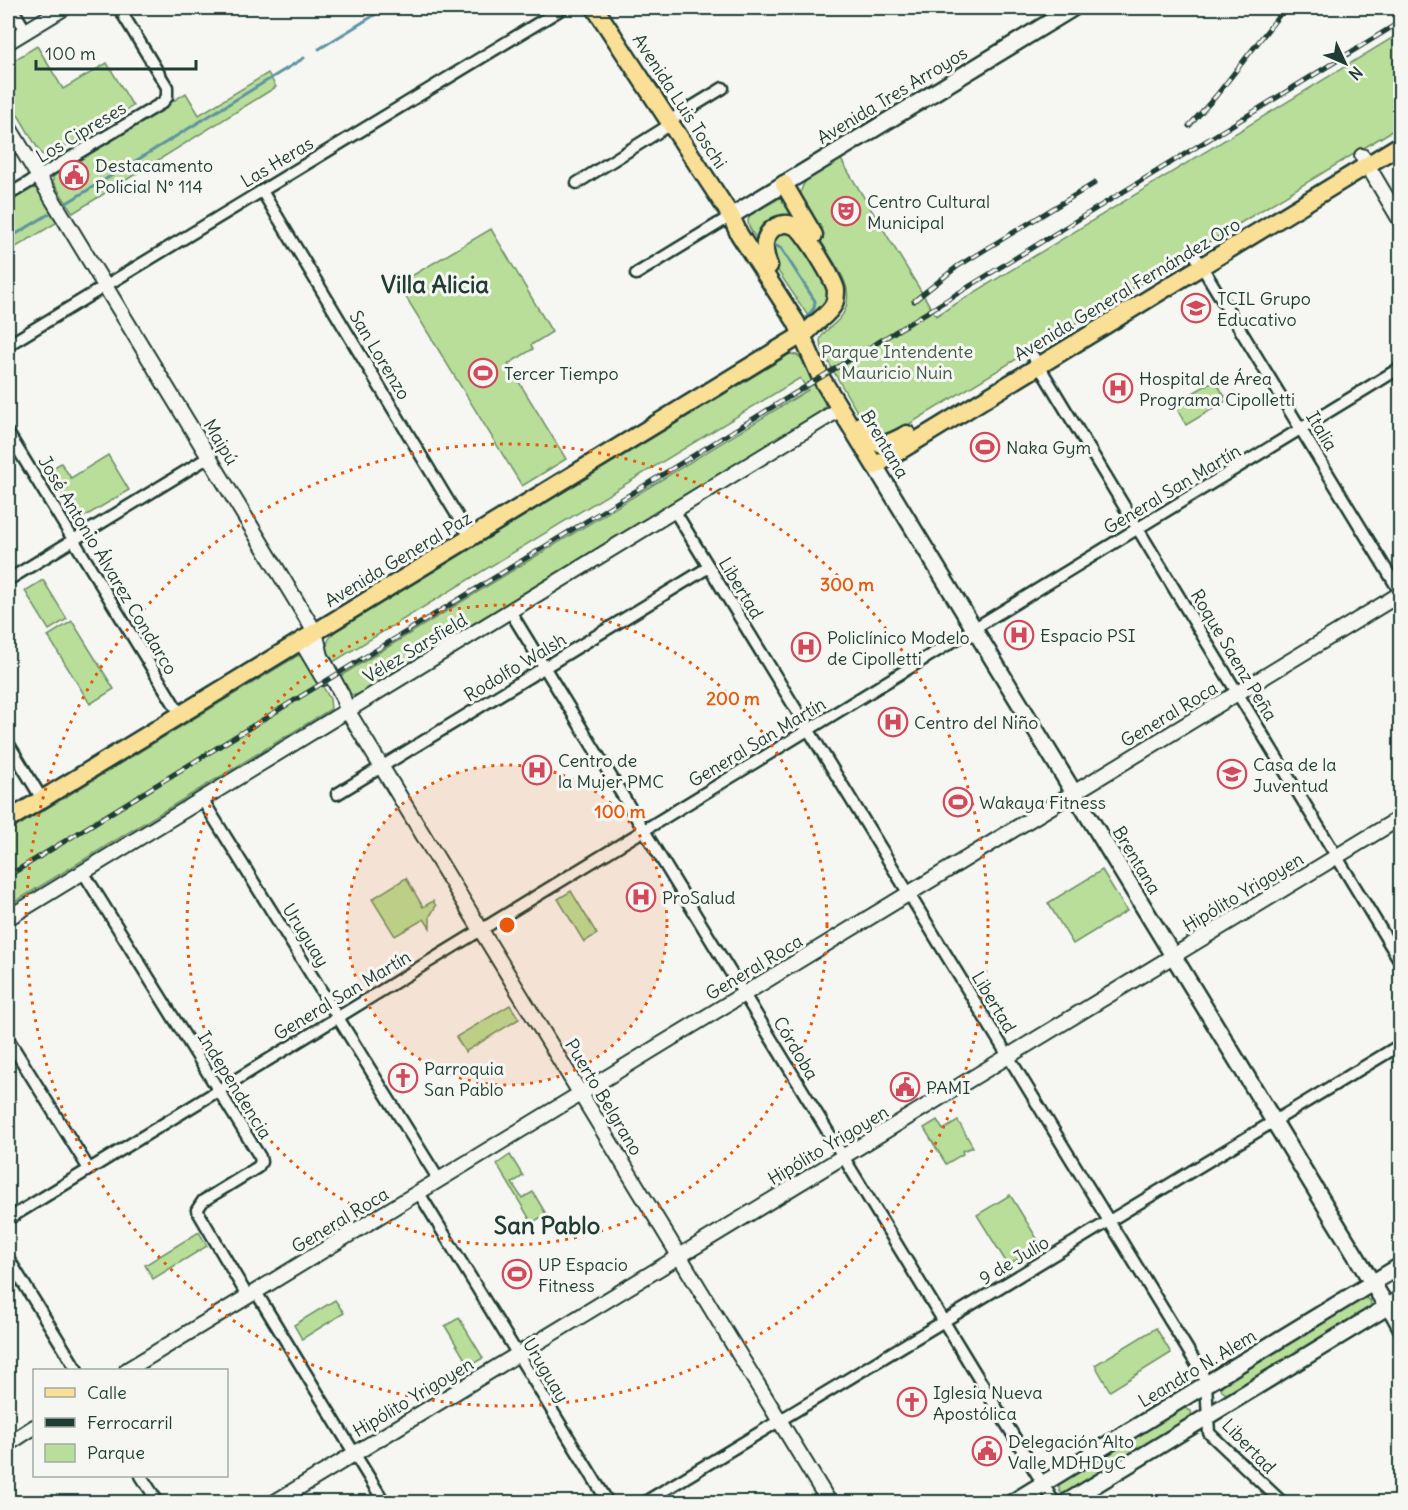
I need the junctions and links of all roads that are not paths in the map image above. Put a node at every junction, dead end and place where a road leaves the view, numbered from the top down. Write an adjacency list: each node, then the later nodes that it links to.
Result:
1 (12, 8): 7 (street)
2 (64, 8): 7 (street)
3 (119, 8): 15 (street, Los Cipreses)
4 (563, 8): 18 (street, Las Heras)
5 (595, 8): 10 (main road, Avenida Luis Toschi)
6 (1073, 8): 17 (main road, Avenida Tres Arroyos)
7 (26, 31): 8 (street)
8 (8, 42)
9 (723, 88): 10 (street)
10 (670, 122): 16 (street); 20 (main road, Avenida Luis Toschi)
11 (8, 126): 15 (street, Maipú)
12 (1401, 133): 14 (main road, Avenida General Fernández Oro)
13 (1401, 145): 14 (main road, Avenida General Fernández Oro)
14 (1365, 161): 21 (street); 22 (main road, Avenida General Fernández Oro)
15 (38, 176): 19 (street, Los Cipreses); 25 (street, Maipú)
16 (577, 183)
17 (784, 184): 20 (main road, Avenida Tres Arroyos); 26 (main road)
18 (262, 190): 25 (street, Las Heras); 39 (street, San Lorenzo)
19 (8, 195)
20 (731, 216): 23 (main road, Avenida Luis Toschi); 24 (street); 26 (main road, Avenida Luis Toschi)
21 (1401, 220)
22 (1199, 262): 28 (main road, Avenida General Fernández Oro); 32 (street, Italia)
23 (769, 266): 26 (main road, Avenida Luis Toschi); 26 (main road)
24 (636, 274)
25 (105, 286): 27 (street, Las Heras); 35 (street, Maipú)
26 (805, 333): 31 (main road, Avenida Luis Toschi); 34 (main road, Avenida Luis Toschi); 39 (main road, Avenida General Paz)
27 (8, 345)
28 (1036, 361): 30 (main road, Avenida General Fernández Oro); 36 (main road, Avenida General Fernández Oro); 38 (street, Roque Saenz Peña)
29 (1401, 368): 32 (street, General San Martín)
30 (980, 389): 34 (main road, Avenida General Fernández Oro); 36 (main road)
31 (840, 409): 36 (main road, Brentana); 37 (street, Vélez Sarsfield)
32 (1301, 429): 38 (street, General San Martín); 43 (street, Italia)
33 (8, 433): 40 (street, José Antonio Álvarez Condarco)
34 (877, 444)
35 (209, 457): 40 (street); 46 (street, Maipú)
36 (873, 464): 45 (main road, Brentana)
37 (674, 510): 41 (street, Libertad); 44 (street, Vélez Sarsfield)
38 (1138, 529): 45 (street, General San Martín); 48 (street, Roque Saenz Peña)
39 (470, 537): 46 (main road, Avenida General Paz)
40 (73, 540): 42 (street); 50 (street, José Antonio Álvarez Condarco)
41 (709, 567): 47 (street, Rodolfo Walsh); 51 (street, Libertad)
42 (8, 580)
43 (1401, 593): 48 (street, General Roca)
44 (510, 611): 47 (street, Córdoba); 49 (street, Vélez Sarsfield)
45 (974, 628): 51 (street, General San Martín); 54 (main road, Brentana)
46 (308, 637): 49 (street, Maipú); 50 (main road, Avenida General Paz)
47 (545, 668): 53 (street, Rodolfo Walsh); 60 (street, Córdoba)
48 (1238, 693): 54 (street, General Roca); 61 (street, Roque Saenz Peña)
49 (347, 710): 53 (street, Puerto Belgrano); 57 (street, Vélez Sarsfield)
50 (180, 714): 56 (main road, Avenida General Paz)
51 (808, 730): 60 (street, General San Martín); 63 (street, Libertad)
52 (8, 743): 56 (street)
53 (382, 767): 55 (street, Rodolfo Walsh); 65 (street, Puerto Belgrano)
54 (1074, 793): 63 (street, General Roca); 66 (main road, Brentana)
55 (337, 794)
56 (42, 799): 59 (main road, Avenida General Paz)
57 (202, 799): 62 (street, Vélez Sarsfield); 69 (street, Uruguay)
58 (1401, 818): 61 (street, Hipólito Yrigoyen)
59 (8, 819)
60 (644, 830): 65 (street, General San Martín); 68 (street, Córdoba)
61 (1337, 857): 66 (street, Hipólito Yrigoyen); 67 (street, Roque Saenz Peña)
62 (83, 872): 64 (street, Vélez Sarsfield); 73 (street, Independencia)
63 (908, 894): 68 (street, General Roca); 72 (street, Libertad)
64 (8, 918)
65 (481, 930): 69 (street, General San Martín); 74 (street, Puerto Belgrano)
66 (1173, 956): 72 (street, Hipólito Yrigoyen); 75 (main road, Brentana)
67 (1401, 961)
68 (744, 994): 74 (street, General Roca); 76 (street, Córdoba)
69 (338, 1017): 73 (street, General San Martín); 78 (street, Uruguay)
70 (8, 1039): 77 (street)
71 (1401, 1045): 75 (street, 9 de Julio)
72 (1008, 1057): 76 (street, Hipólito Yrigoyen); 81 (street, Libertad)
73 (218, 1090): 77 (street, General San Martín); 86 (street, Independencia)
74 (581, 1094): 78 (street, General Roca); 82 (street, Puerto Belgrano)
75 (1274, 1122): 81 (street, 9 de Julio); 85 (main road, Brentana)
76 (843, 1157): 82 (street, Hipólito Yrigoyen); 89 (street, Córdoba)
77 (89, 1169): 80 (street, General San Martín)
78 (439, 1180): 79 (street, General Roca)
79 (419, 1193): 86 (street, General Roca); 91 (street, Uruguay)
80 (8, 1219)
81 (1109, 1222): 89 (street, 9 de Julio); 94 (street, Libertad)
82 (680, 1256): 91 (street, Hipólito Yrigoyen); 96 (street, Puerto Belgrano)
83 (8, 1258): 92 (street)
84 (1401, 1266): 85 (main road, Leandro N. Alem)
85 (1372, 1284): 88 (main road, Brentana); 94 (main road, Leandro N. Alem)
86 (252, 1295): 93 (street, General Roca); 99 (street, Independencia)
87 (1401, 1299): 88 (main road)
88 (1387, 1308): 90 (street, Brentana); 95 (main road)
89 (944, 1322): 96 (street, 9 de Julio); 101 (street, Córdoba)
90 (1401, 1331)
91 (518, 1355): 99 (street, Hipólito Yrigoyen); 105 (street, Uruguay)
92 (76, 1369)
93 (130, 1369)
94 (1206, 1385): 95 (street, Libertad); 101 (main road, Leandro N. Alem)
95 (1207, 1417): 110 (main road); 111 (street, Libertad)
96 (780, 1421): 106 (street, 9 de Julio); 107 (street, Puerto Belgrano)
97 (33, 1428): 98 (street)
98 (8, 1444)
99 (354, 1454): 103 (street, Hipólito Yrigoyen); 104 (street, Independencia)
100 (142, 1477): 102 (street)
101 (1043, 1484): 108 (main road, Leandro N. Alem); 109 (street, Córdoba)
102 (158, 1503)
103 (274, 1503)
104 (384, 1503)
105 (608, 1503)
106 (645, 1503)
107 (830, 1503)
108 (1013, 1503)
109 (1054, 1503)
110 (1067, 1503)
111 (1282, 1503)

